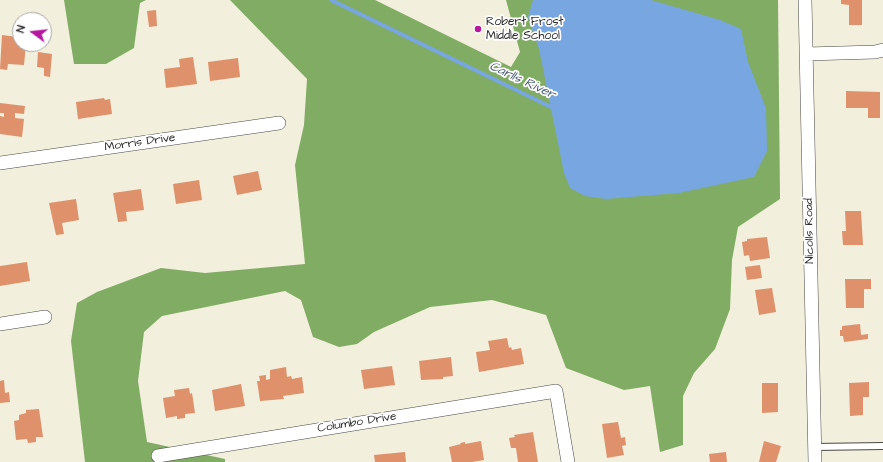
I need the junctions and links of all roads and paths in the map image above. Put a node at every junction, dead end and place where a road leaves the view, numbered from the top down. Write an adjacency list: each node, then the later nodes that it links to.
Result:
1 (805, 0): 3 (street, Nicolls Road)
2 (883, 50): 3 (street)
3 (807, 54): 9 (street, Nicolls Road)
4 (279, 123): 5 (street, Morris Drive)
5 (0, 163)
6 (45, 317): 7 (street)
7 (0, 324)
8 (883, 446): 9 (lane)
9 (814, 447): 12 (street, Nicolls Road)
10 (158, 456): 11 (street, Columbo Drive)
11 (568, 462)
12 (815, 462)

